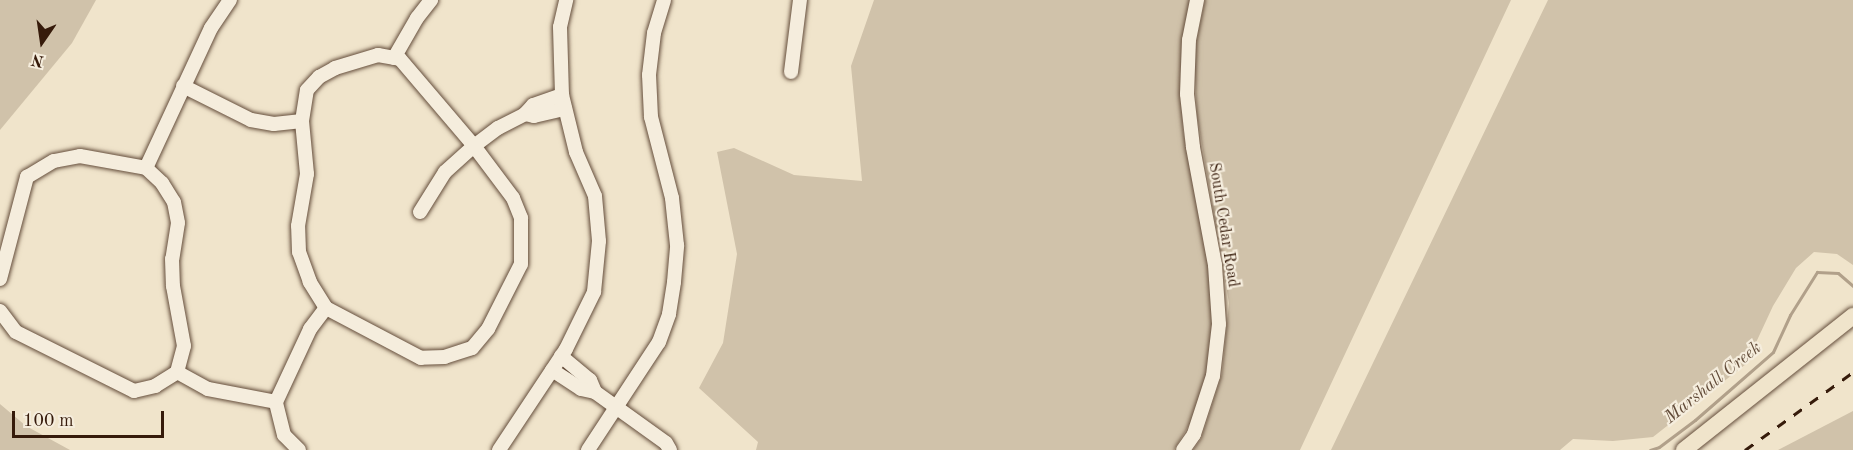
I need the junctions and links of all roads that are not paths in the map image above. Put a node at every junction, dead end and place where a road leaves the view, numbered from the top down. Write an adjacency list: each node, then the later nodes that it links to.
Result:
1 (230, 0): 9 (street)
2 (431, 0): 7 (street)
3 (566, 0): 10 (street)
4 (664, 0): 24 (street)
5 (800, 0): 8 (street)
6 (1197, 0): 29 (street, South Cedar Road)
7 (394, 58): 11 (street); 12 (street)
8 (791, 72)
9 (183, 86): 11 (street); 13 (street)
10 (563, 102): 12 (street); 19 (street)
11 (302, 121): 16 (street)
12 (474, 146): 14 (street); 16 (street)
13 (146, 168): 15 (street); 21 (street)
14 (420, 212)
15 (0, 279)
16 (326, 308): 23 (street)
17 (0, 311): 21 (street)
18 (1853, 316): 30 (main road)
19 (561, 356): 20 (street); 22 (street)
20 (552, 370): 22 (street); 26 (street)
21 (177, 372): 23 (street)
22 (595, 392): 24 (street)
23 (276, 402): 25 (street)
24 (616, 407): 27 (street); 28 (street)
25 (299, 450)
26 (499, 450)
27 (588, 450)
28 (670, 450)
29 (1183, 450)
30 (1684, 450)

